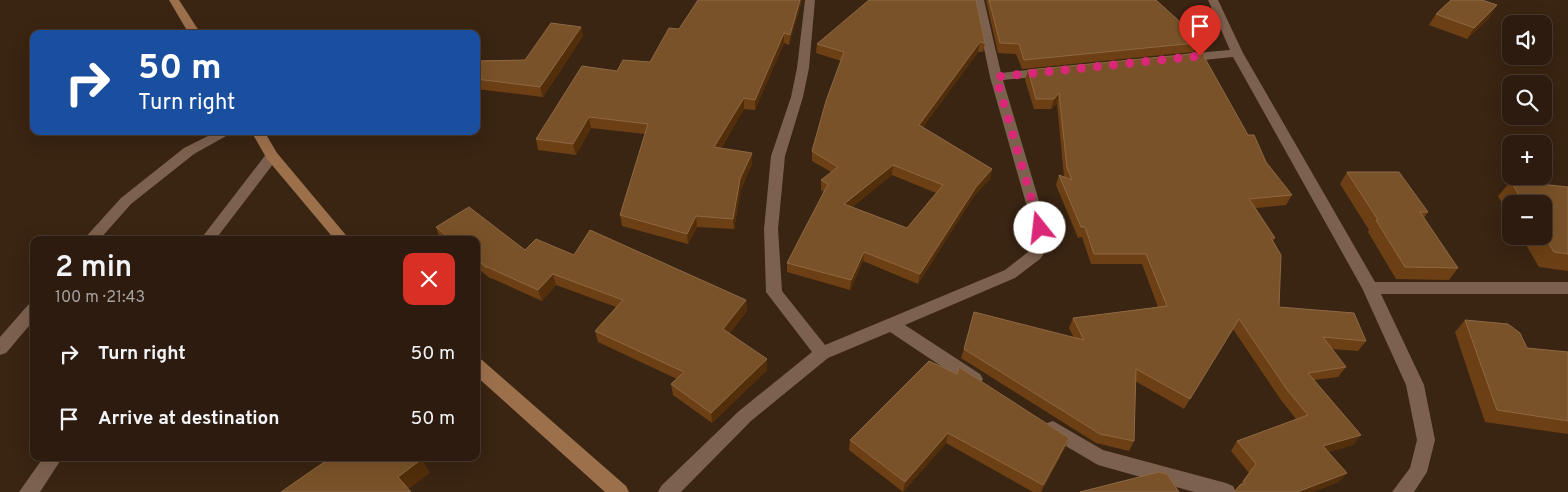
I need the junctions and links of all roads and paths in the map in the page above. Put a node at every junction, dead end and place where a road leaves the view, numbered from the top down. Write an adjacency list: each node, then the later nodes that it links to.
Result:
1 (174, 0): 5 (street)
2 (810, 0): 21 (street)
3 (979, 0): 9 (street)
4 (1213, 0): 6 (street)
5 (193, 30)
6 (1236, 53): 7 (street); 16 (street)
7 (1169, 60)
8 (1054, 71): 9 (street)
9 (996, 77): 19 (street)
10 (221, 135): 13 (street)
11 (259, 135): 12 (street)
12 (272, 156): 14 (street); 15 (street)
13 (94, 236)
14 (210, 236)
15 (340, 236)
16 (1370, 288): 17 (street); 30 (street)
17 (1568, 288)
18 (30, 314): 20 (street)
19 (891, 324): 21 (street); 23 (street)
20 (0, 348)
21 (822, 353): 28 (street)
22 (480, 370): 27 (street)
23 (985, 386)
24 (1042, 422): 29 (street)
25 (51, 461): 26 (street)
26 (29, 492)
27 (619, 492)
28 (668, 492)
29 (1226, 492)
30 (1402, 492)

